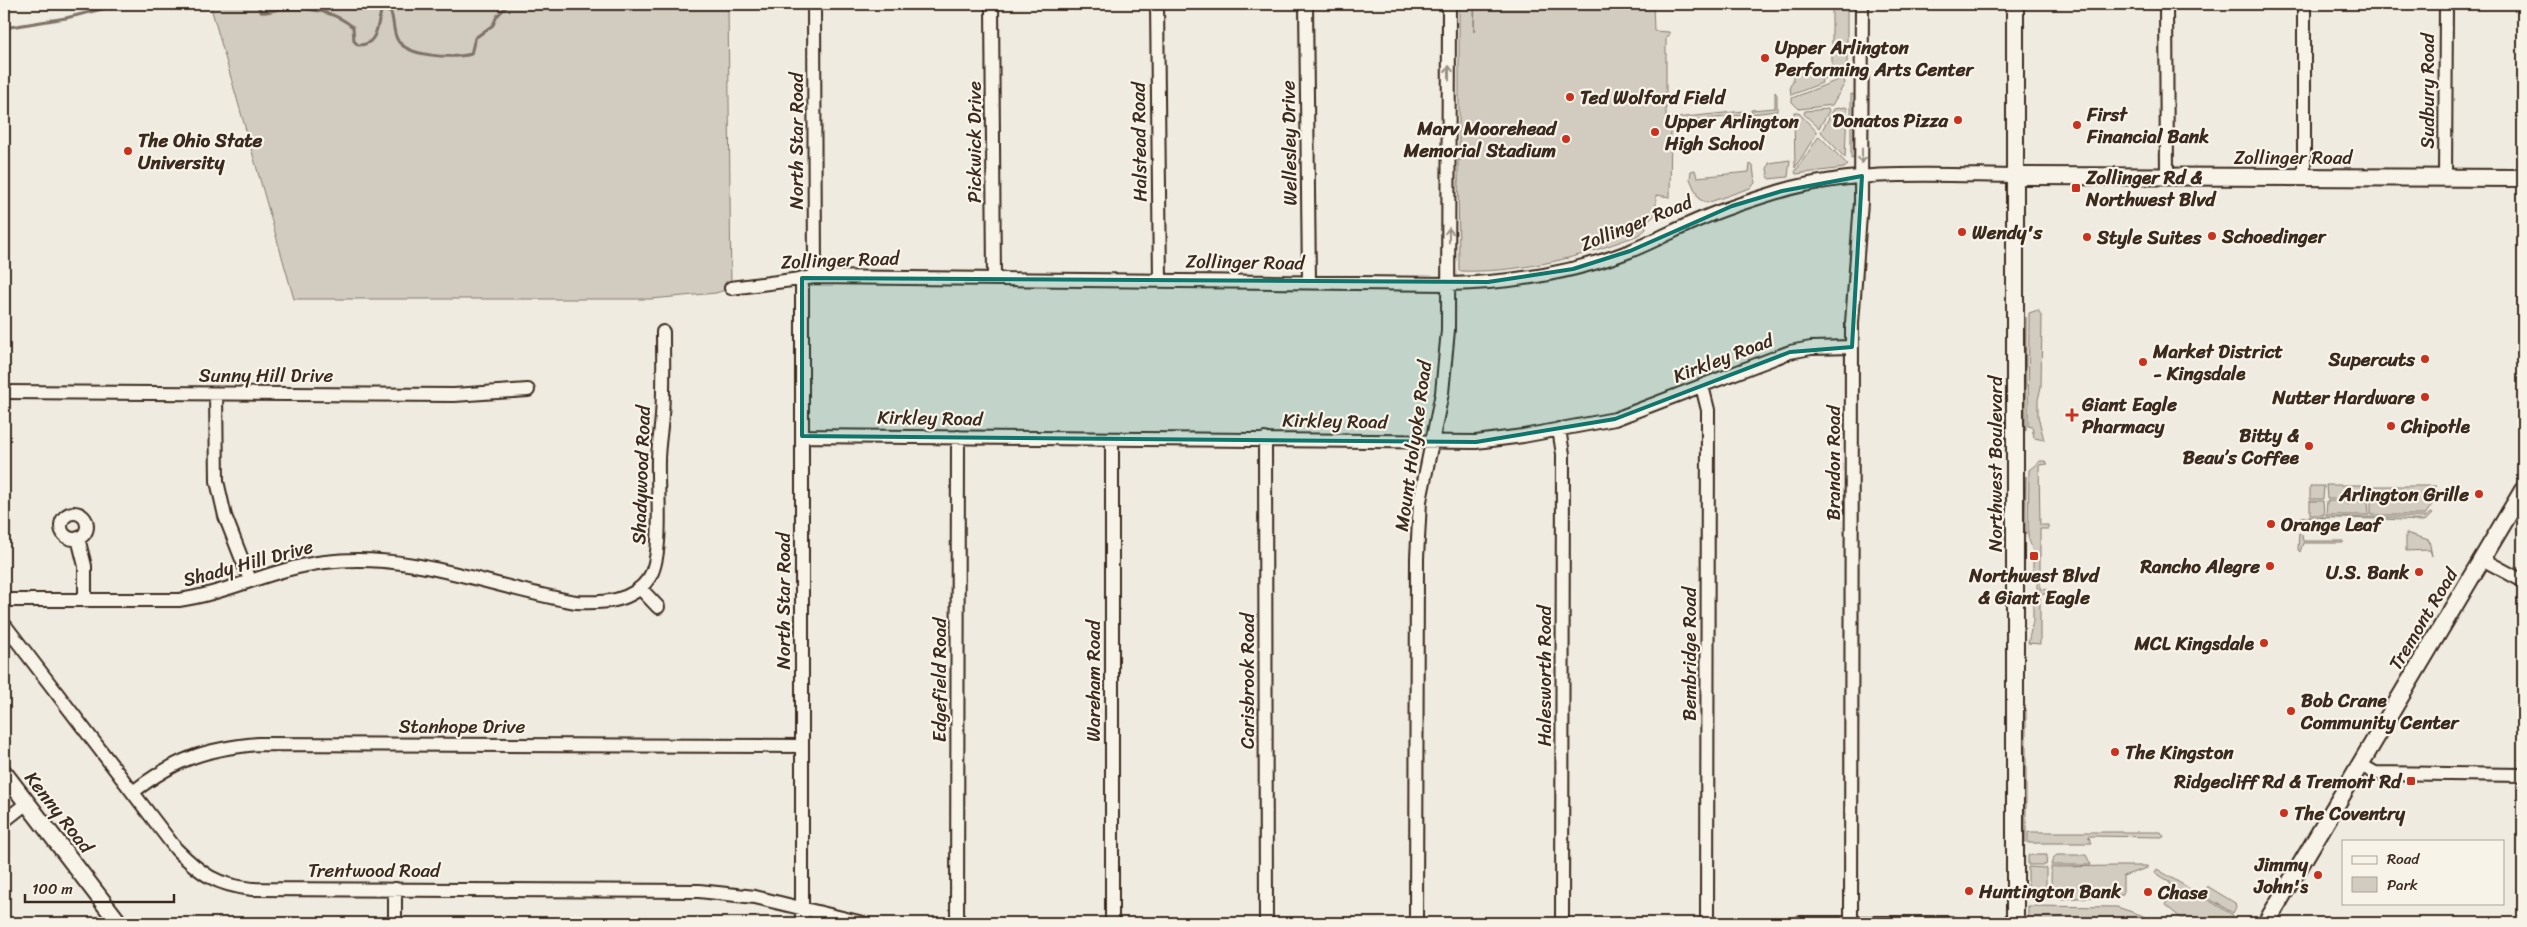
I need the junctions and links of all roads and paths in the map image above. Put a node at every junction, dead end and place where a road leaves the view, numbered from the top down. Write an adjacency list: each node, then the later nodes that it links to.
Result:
1 (814, 4): 17 (street, North Star Road)
2 (992, 4): 19 (street, Pickwick Drive)
3 (1157, 4): 20 (street, Halstead Road)
4 (1306, 4): 21 (street, Wellesley Drive)
5 (1449, 4): 22 (street, Mount Holyoke Road, one-way to 5)
6 (1862, 4): 11 (street, Brandon Road, one-way to 11)
7 (2015, 4): 12 (main road, Northwest Boulevard)
8 (2166, 4): 13 (street)
9 (2304, 4): 14 (street)
10 (2446, 4): 15 (street, Sudbury Road)
11 (1862, 176): 12 (street, Zollinger Road); 22 (street, Zollinger Road); 25 (street, Brandon Road)
12 (2015, 176): 13 (main road, Zollinger Road); 69 (main road, Northwest Boulevard)
13 (2167, 177): 14 (main road, Zollinger Road)
14 (2304, 177): 15 (main road, Zollinger Road)
15 (2445, 178): 16 (main road, Zollinger Road)
16 (2523, 178)
17 (815, 277): 18 (street, Zollinger Road); 19 (street, Zollinger Road)
18 (802, 278): 23 (street, Zollinger Road); 31 (street, North Star Road)
19 (994, 279): 20 (street, Zollinger Road)
20 (1160, 281): 21 (street, Zollinger Road)
21 (1309, 282): 22 (street, Zollinger Road)
22 (1448, 284): 35 (street, Mount Holyoke Road)
23 (731, 288)
24 (663, 332): 41 (street, Shadywood Road)
25 (1852, 347): 26 (street, Kirkley Road); 67 (street, Brandon Road)
26 (1702, 386): 30 (street, Kirkley Road); 65 (street, Bembridge Road)
27 (528, 390): 29 (street, Sunny Hill Drive)
28 (4, 392): 29 (street, Sunny Hill Drive)
29 (216, 394): 39 (street)
30 (1559, 429): 35 (street, Kirkley Road); 64 (street, Halesworth Road)
31 (802, 436): 32 (street, Kirkley Road); 47 (street, North Star Road)
32 (958, 437): 33 (street, Kirkley Road); 60 (street, Edgefield Road)
33 (1112, 439): 34 (street, Kirkley Road); 61 (street, Wareham Road)
34 (1265, 439): 35 (street, Kirkley Road); 62 (street, Carisbrook Road)
35 (1431, 441): 63 (street, Mount Holyoke Road)
36 (2523, 490): 38 (main road, Tremont Road)
37 (78, 538): 43 (street)
38 (2482, 559): 40 (street); 48 (main road, Tremont Road)
39 (250, 580): 43 (street, Shady Hill Drive); 44 (street, Shady Hill Drive)
40 (2523, 581)
41 (640, 588): 44 (street, Shadywood Road); 45 (street)
42 (4, 600): 43 (street, Shady Hill Drive)
43 (85, 600)
44 (617, 600)
45 (658, 607)
46 (4, 624): 51 (street, Trentwood Road)
47 (802, 746): 51 (street, Stanhope Drive); 55 (street, North Star Road)
48 (2361, 765): 50 (street); 70 (main road, Tremont Road)
49 (4, 773): 52 (main road, Kenny Road)
50 (2523, 775)
51 (133, 792): 54 (street, Trentwood Road)
52 (28, 804): 53 (street); 56 (main road, Kenny Road)
53 (4, 821)
54 (395, 889): 55 (street, Trentwood Road); 57 (street)
55 (802, 908): 58 (street, North Star Road); 59 (street, Trentwood Road)
56 (119, 923)
57 (395, 923)
58 (802, 923)
59 (863, 923)
60 (957, 923)
61 (1112, 923)
62 (1266, 923)
63 (1416, 923)
64 (1562, 923)
65 (1707, 923)
66 (1800, 923): 67 (street)
67 (1851, 923): 68 (street)
68 (1950, 923)
69 (2015, 923)
70 (2266, 923)

